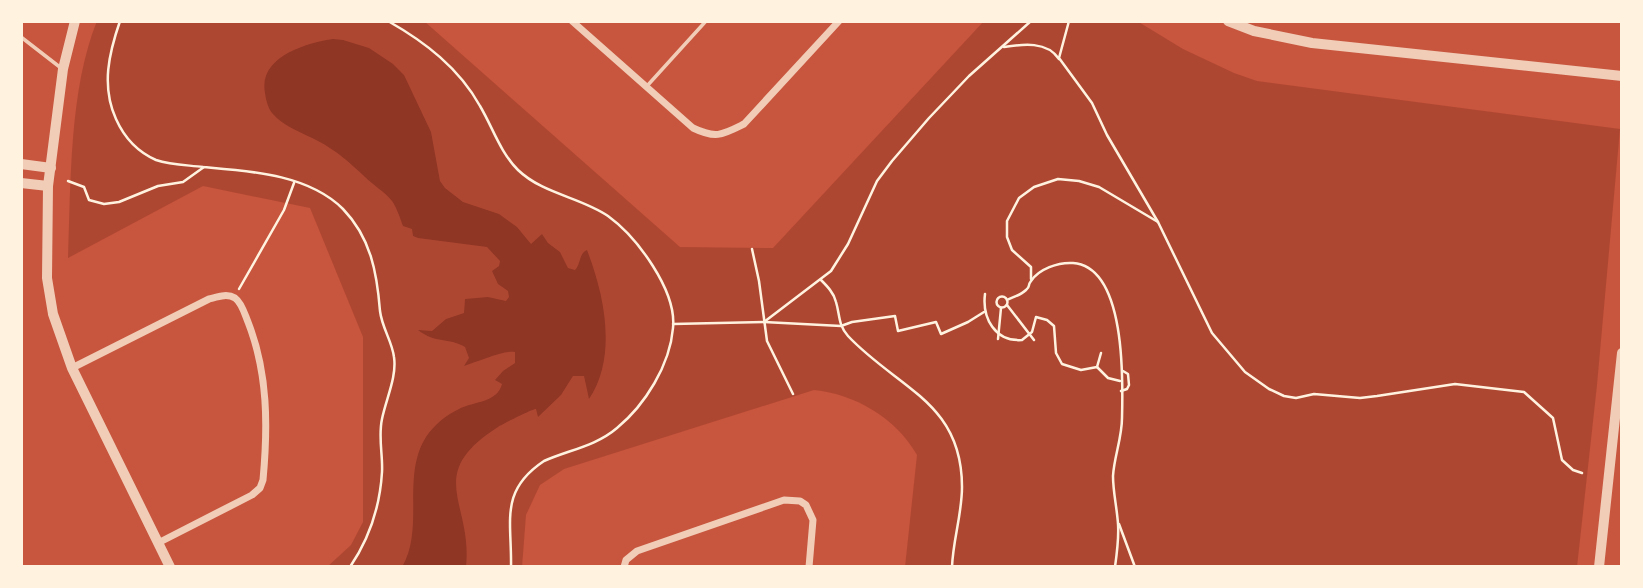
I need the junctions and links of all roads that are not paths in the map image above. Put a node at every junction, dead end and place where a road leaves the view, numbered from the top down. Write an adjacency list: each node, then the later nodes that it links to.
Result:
1 (75, 21): 7 (street)
2 (572, 21): 9 (street)
3 (706, 21): 9 (lane)
4 (839, 21): 9 (street)
5 (1228, 21): 8 (street)
6 (21, 37): 7 (lane)
7 (63, 69): 11 (street)
8 (1622, 76)
9 (646, 87)
10 (21, 164): 11 (street)
11 (51, 167): 13 (street)
12 (21, 183): 13 (street)
13 (48, 186): 15 (street)
14 (1622, 353): 20 (street)
15 (72, 368): 16 (street); 16 (street)
16 (158, 543): 17 (street)
17 (170, 567)
18 (624, 567): 19 (street)
19 (809, 567)
20 (1599, 567)

